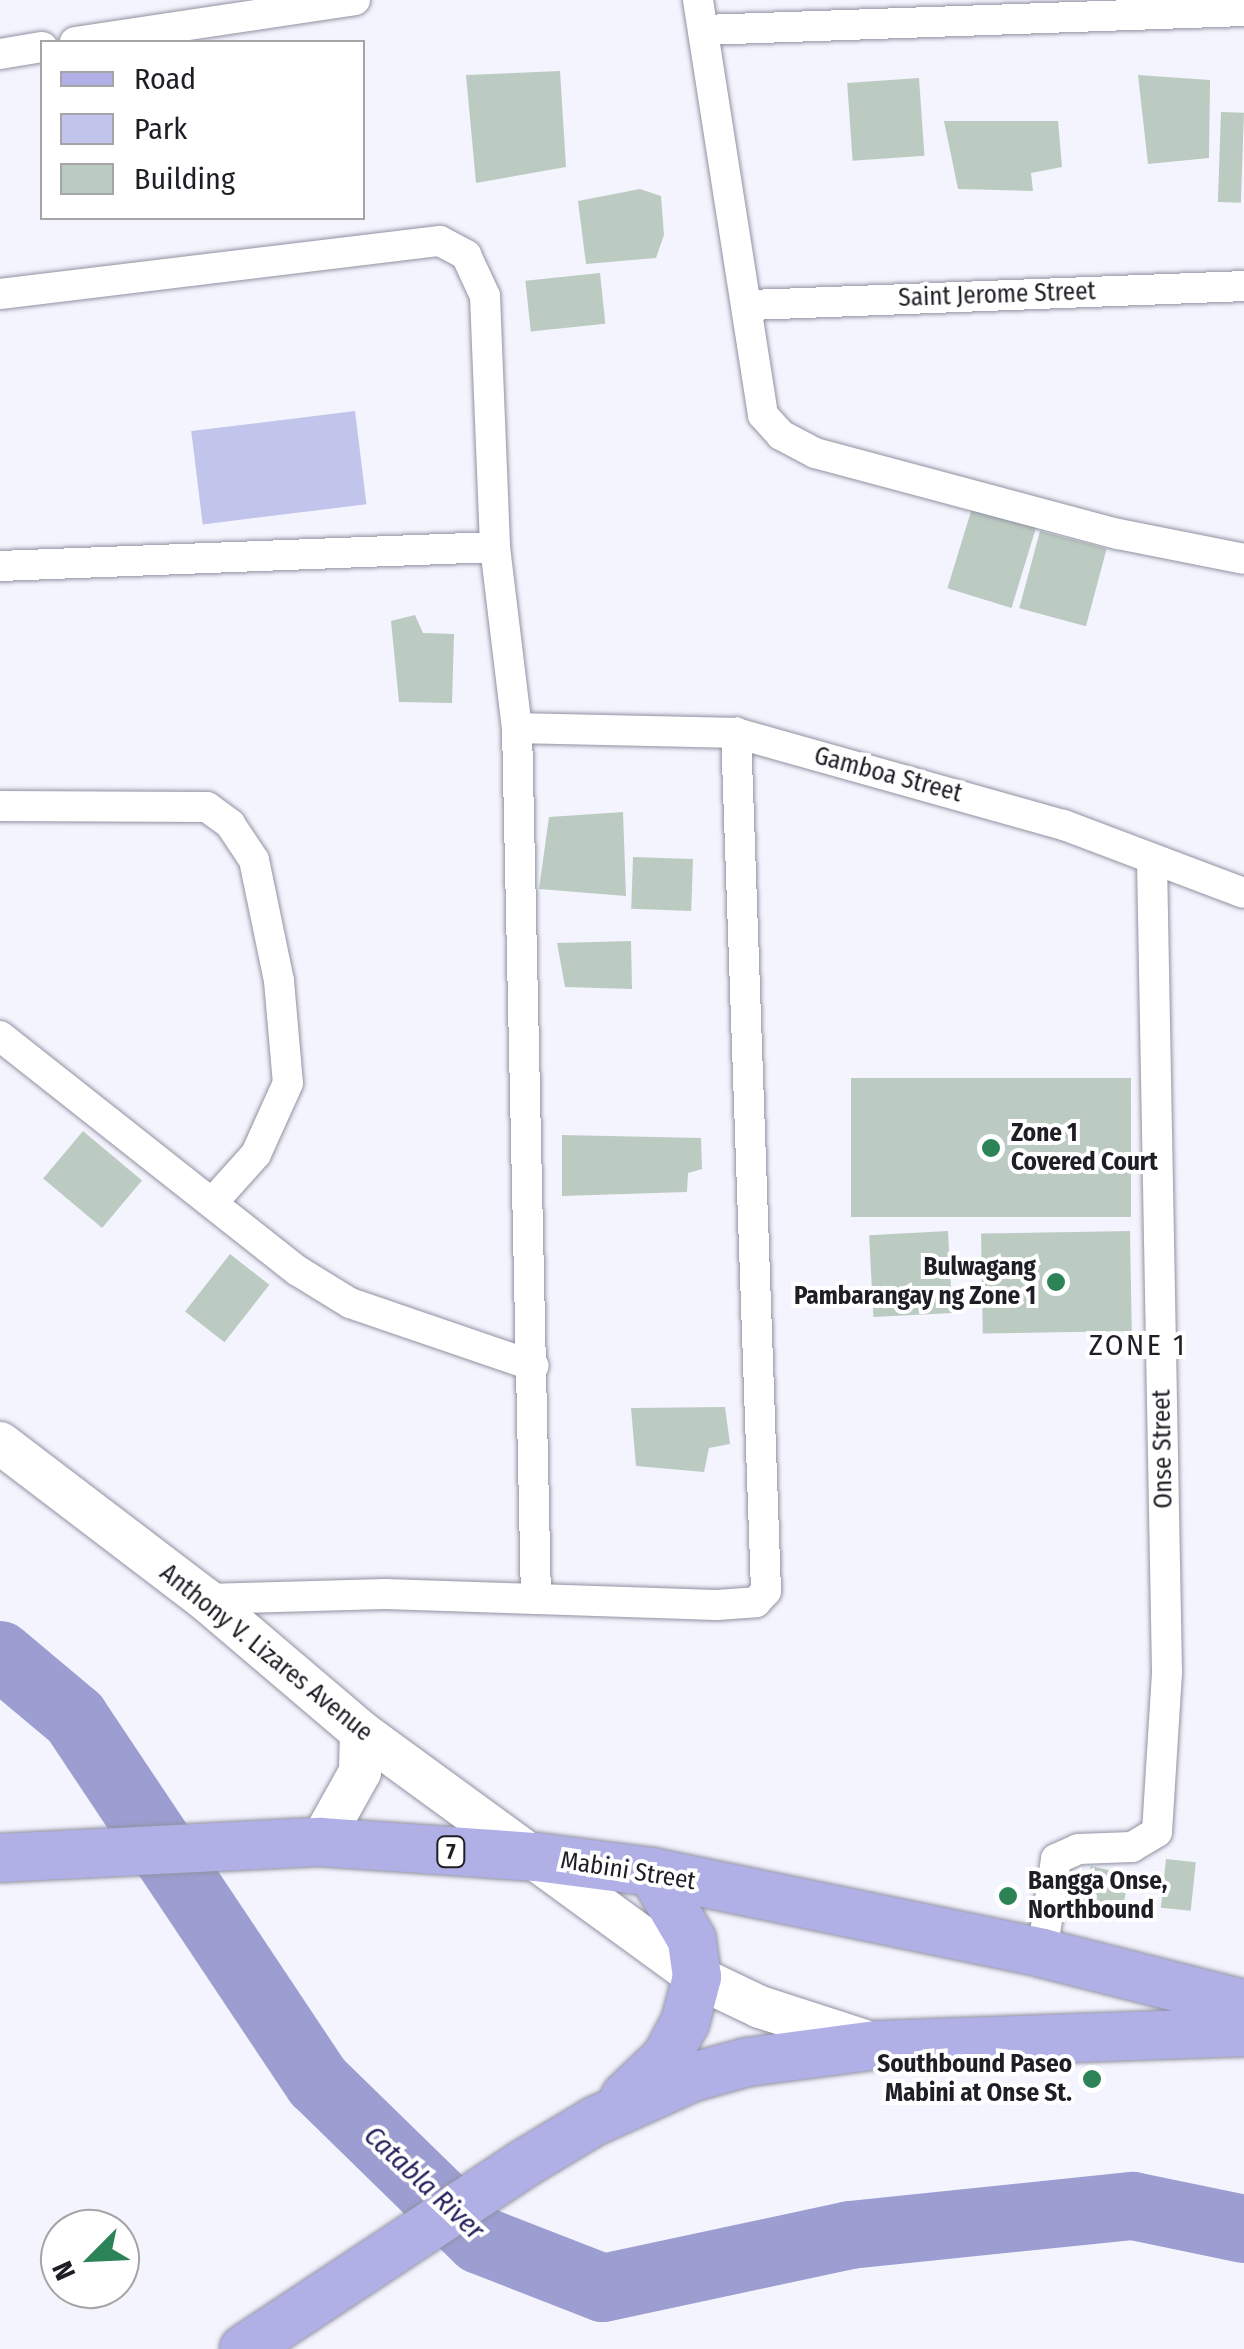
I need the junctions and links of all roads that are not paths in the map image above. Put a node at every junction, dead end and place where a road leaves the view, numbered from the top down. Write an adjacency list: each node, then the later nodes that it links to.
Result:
1 (355, 0): 4 (street)
2 (1244, 12): 3 (street)
3 (701, 15): 9 (street)
4 (88, 40)
5 (40, 48): 6 (street)
6 (0, 54)
7 (1244, 286): 9 (street, Saint Jerome Street)
8 (0, 294): 10 (street)
9 (751, 305): 11 (street)
10 (494, 547): 12 (street); 13 (street)
11 (1244, 559)
12 (0, 566)
13 (517, 728): 14 (street, Gamboa Street); 20 (street)
14 (736, 734): 16 (street, Gamboa Street); 23 (street)
15 (0, 806): 19 (street)
16 (1152, 861): 17 (street, Gamboa Street); 29 (street, Onse Street)
17 (1244, 893)
18 (0, 1036): 19 (street)
19 (213, 1202): 20 (street)
20 (534, 1366): 23 (street)
21 (0, 1444): 22 (main road, Anthony V. Lizares Avenue)
22 (205, 1599): 23 (street); 24 (main road, Anthony V. Lizares Avenue)
23 (536, 1599)
24 (361, 1732): 25 (main road); 26 (main road, Anthony V. Lizares Avenue)
25 (322, 1842): 26 (main road, Mabini Street / 7); 27 (main road, Mabini Street / 7)
26 (536, 1857): 28 (main road, Mabini Street / 7); 30 (main road, Anthony V. Lizares Avenue)
27 (0, 1858)
28 (652, 1872): 29 (main road, Mabini Street / 7); 30 (main road)
29 (1042, 1954): 31 (main road, Mabini Street / 7)
30 (698, 1976): 33 (main road, Anthony V. Lizares Avenue); 34 (main road)
31 (1244, 2004)
32 (1244, 2032): 33 (main road)
33 (878, 2044): 34 (main road)
34 (595, 2121): 35 (main road)
35 (244, 2349)

